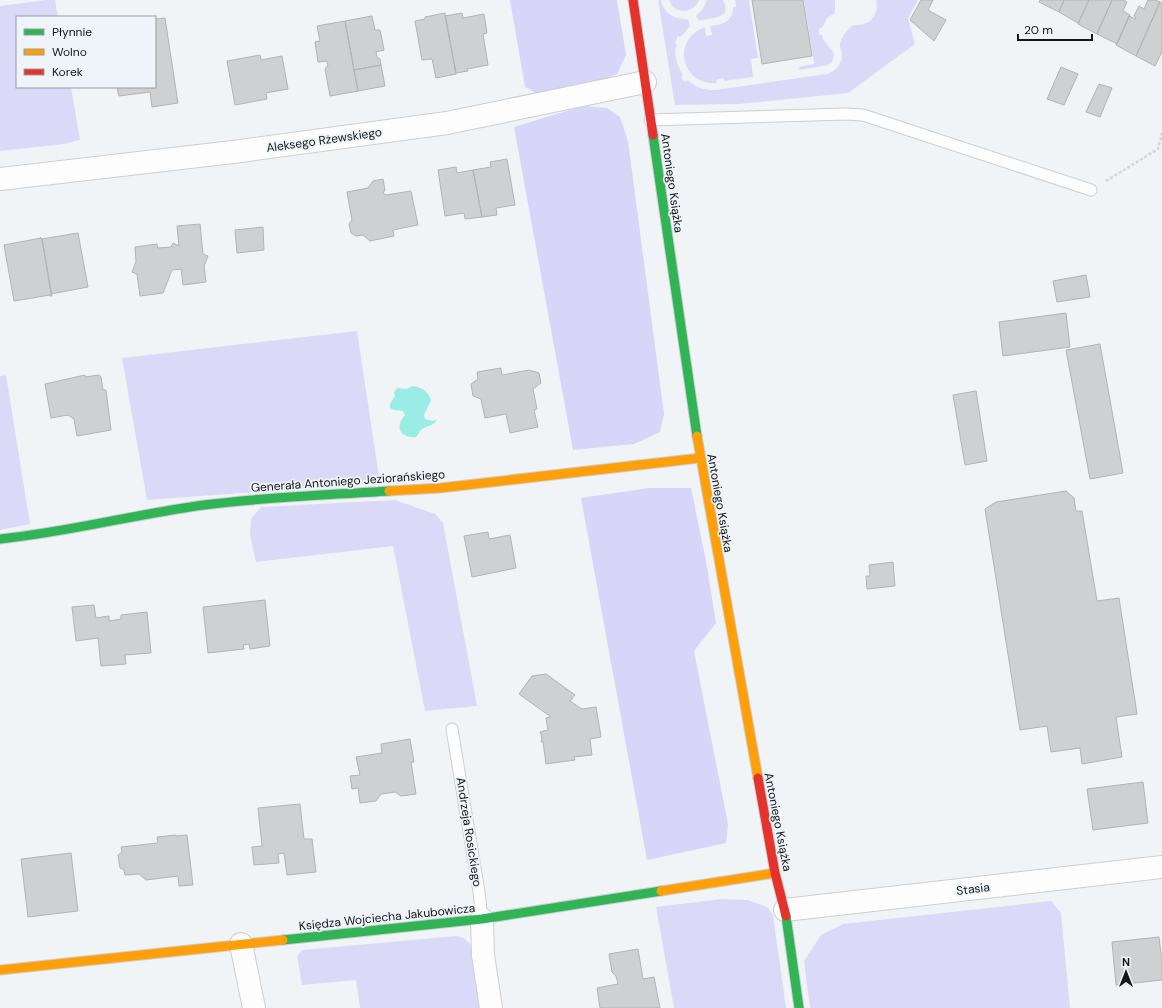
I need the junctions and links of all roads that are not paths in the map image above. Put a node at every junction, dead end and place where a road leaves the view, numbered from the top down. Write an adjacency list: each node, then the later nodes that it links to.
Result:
1 (633, 0): 2 (street, Antoniego Książka)
2 (645, 82): 3 (street, Antoniego Książka); 4 (street, Aleksego Rżewskiego)
3 (650, 120): 5 (lane); 6 (street, Antoniego Książka)
4 (0, 179)
5 (1092, 190)
6 (700, 458): 7 (street, Generała Antoniego Jeziorańskiego); 10 (street, Antoniego Książka)
7 (0, 539)
8 (452, 729): 12 (lane, Andrzeja Rosickiego)
9 (1162, 867): 11 (street, Stasia)
10 (775, 873): 11 (street, Antoniego Książka); 12 (street, Księdza Wojciecha Jakubowicza)
11 (785, 910): 17 (street, Antoniego Książka)
12 (482, 920): 13 (street, Księdza Wojciecha Jakubowicza); 16 (street, Andrzeja Rosickiego)
13 (241, 944): 14 (street, Księdza Wojciecha Jakubowicza); 15 (street)
14 (0, 970)
15 (254, 1008)
16 (491, 1008)
17 (798, 1008)

